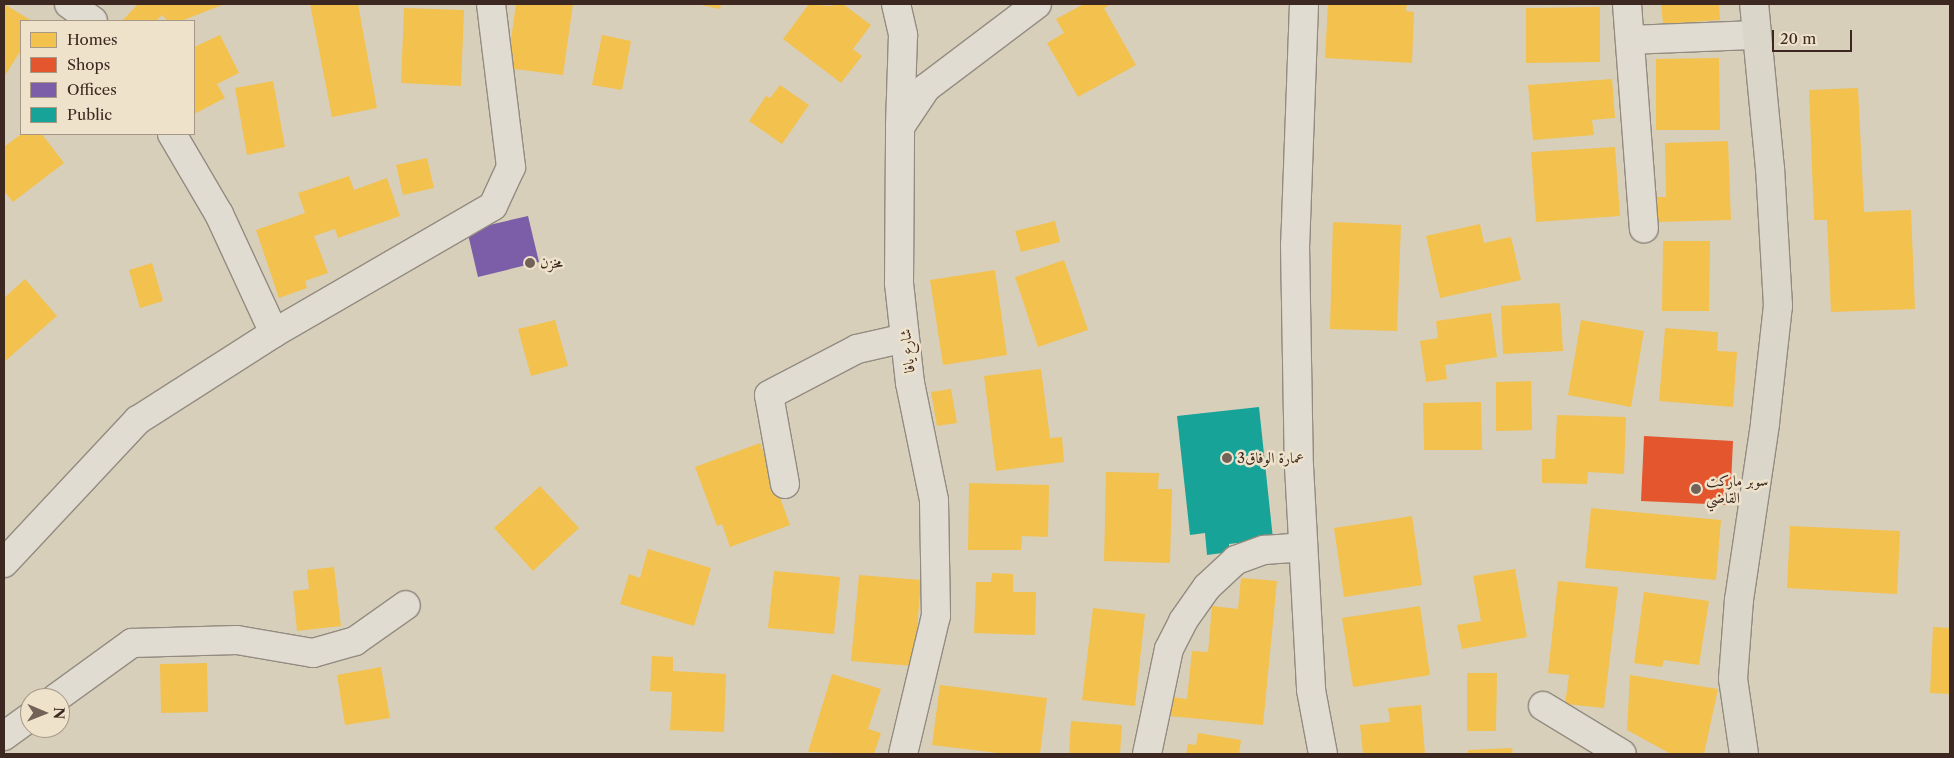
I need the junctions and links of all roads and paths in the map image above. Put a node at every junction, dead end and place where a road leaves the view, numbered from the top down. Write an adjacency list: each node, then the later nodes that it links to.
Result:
1 (69, 4): 8 (street)
2 (490, 4): 14 (street)
3 (896, 4): 11 (street, شارع يافا)
4 (1037, 4): 11 (street)
5 (1304, 4): 17 (street)
6 (1627, 4): 10 (street)
7 (1754, 4): 9 (main road)
8 (92, 20)
9 (1756, 35): 10 (street); 28 (main road)
10 (1630, 40): 13 (street)
11 (900, 127): 15 (street, شارع يافا)
12 (173, 135): 14 (street)
13 (1644, 228)
14 (274, 333): 18 (street)
15 (905, 338): 16 (street); 24 (street, شارع يافا)
16 (785, 484)
17 (1303, 547): 25 (street); 26 (street)
18 (4, 563)
19 (406, 605): 20 (street)
20 (70, 688)
21 (1543, 706): 27 (street)
22 (20, 724): 23 (street)
23 (4, 736)
24 (903, 754)
25 (1147, 754)
26 (1323, 754)
27 (1622, 754)
28 (1744, 754)

